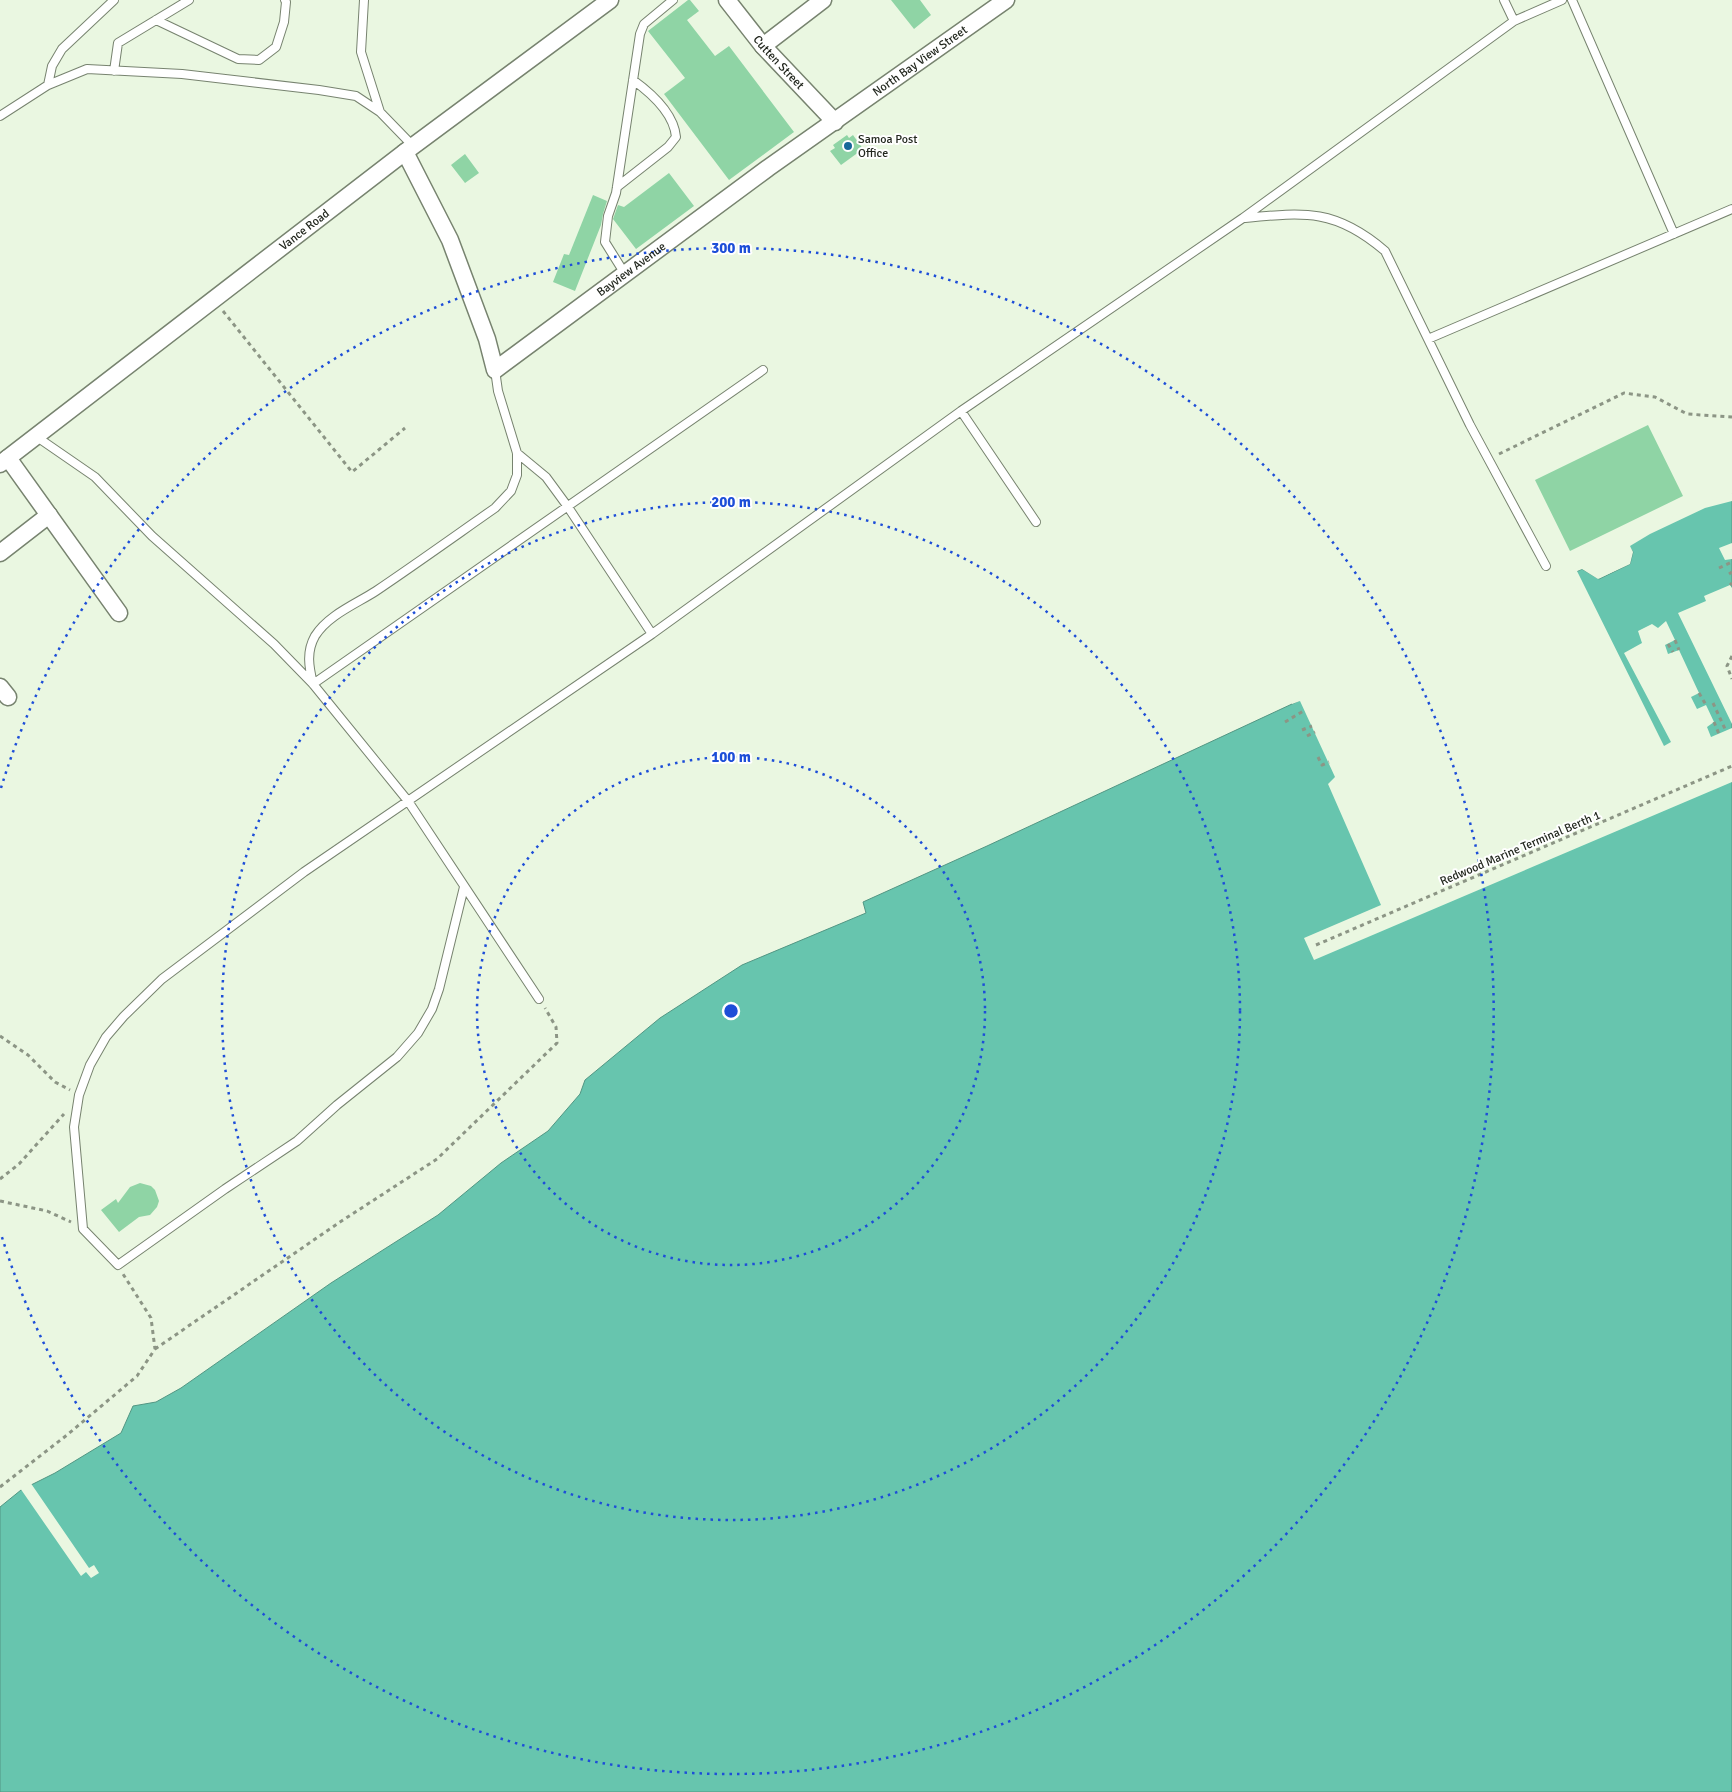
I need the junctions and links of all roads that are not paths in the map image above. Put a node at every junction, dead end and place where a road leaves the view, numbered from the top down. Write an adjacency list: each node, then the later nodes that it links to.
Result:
1 (114, 0): 18 (lane)
2 (190, 0): 13 (lane)
3 (285, 0): 13 (lane)
4 (364, 0): 19 (lane)
5 (610, 0): 22 (street, Vance Road)
6 (673, 0): 17 (lane)
7 (727, 0): 15 (street, Cutten Street)
8 (823, 0): 15 (street)
9 (1006, 0): 21 (street, North Bay View Street)
10 (1504, 0): 14 (lane)
11 (1562, 0): 14 (lane)
12 (1572, 0): 27 (lane)
13 (156, 20): 16 (lane)
14 (1514, 21): 26 (lane)
15 (763, 46): 21 (street, Cutten Street)
16 (114, 71): 18 (lane); 19 (lane)
17 (633, 80): 24 (lane); 24 (lane)
18 (48, 85): 20 (lane)
19 (380, 112): 22 (lane)
20 (0, 116)
21 (835, 122): 23 (street, North Bay View Street)
22 (409, 149): 30 (street); 33 (street, Vance Road)
23 (768, 168): 28 (street, Bayview Avenue)
24 (617, 187): 28 (lane)
25 (1732, 209): 27 (lane)
26 (1243, 218): 29 (lane); 32 (lane)
27 (1674, 234): 29 (lane)
28 (625, 274): 30 (street, Bayview Avenue)
29 (1428, 339): 40 (lane)
30 (495, 370): 34 (lane)
31 (763, 370): 36 (lane)
32 (961, 411): 38 (lane); 42 (lane)
33 (37, 436): 35 (street, Vance Road); 43 (lane)
34 (517, 453): 36 (lane); 43 (lane)
35 (4, 461): 37 (street)
36 (568, 507): 42 (lane); 43 (lane)
37 (49, 515): 39 (street); 41 (street)
38 (1036, 522)
39 (0, 553)
40 (1546, 566)
41 (119, 613)
42 (652, 634): 44 (lane)
43 (313, 684): 44 (lane)
44 (408, 801): 45 (lane); 45 (lane)
45 (464, 887): 46 (lane)
46 (539, 999)

